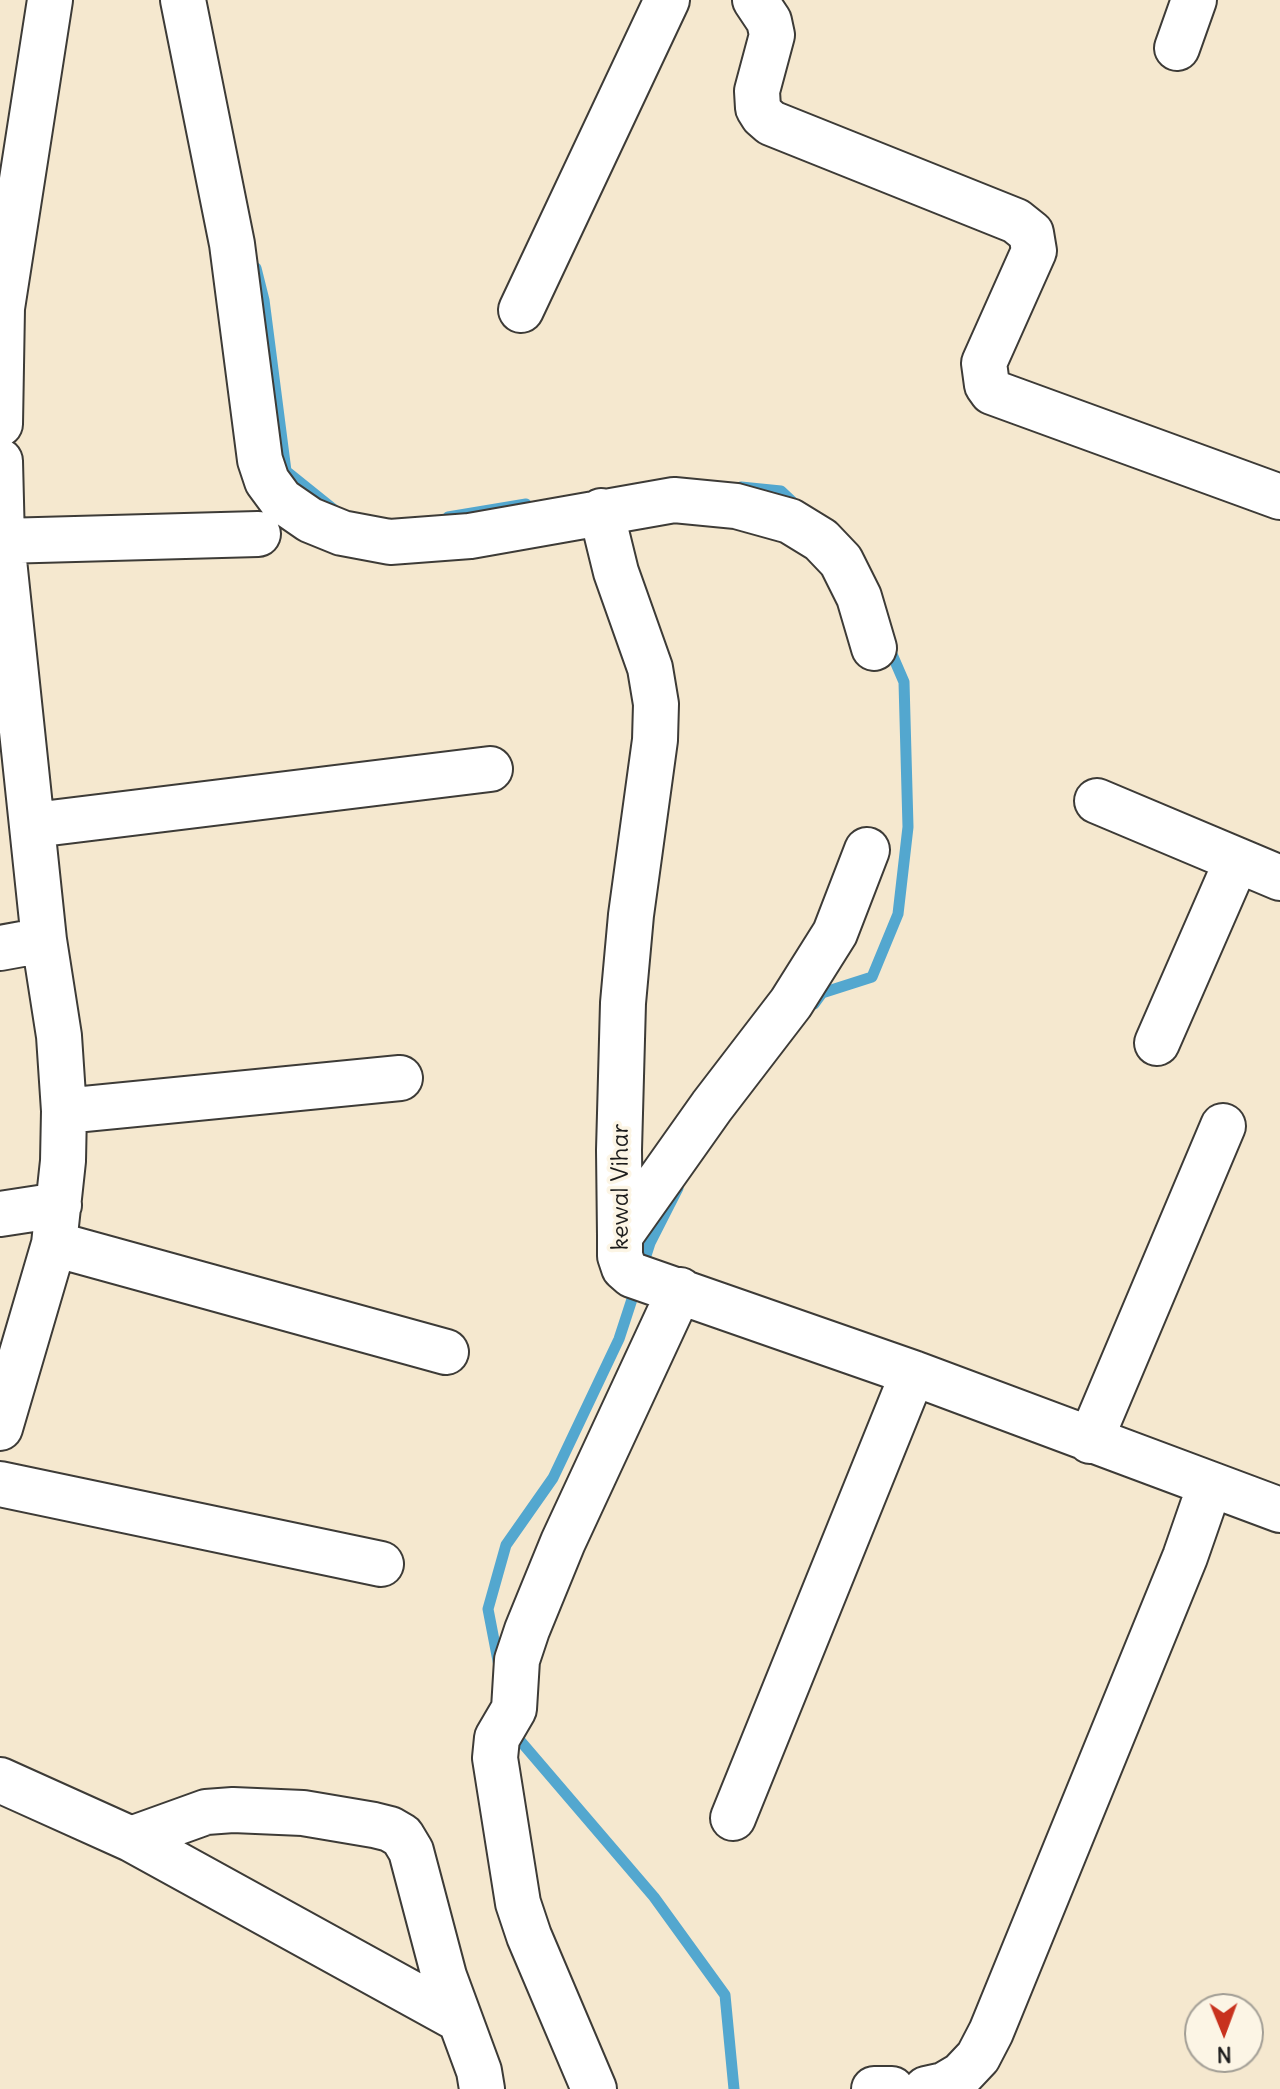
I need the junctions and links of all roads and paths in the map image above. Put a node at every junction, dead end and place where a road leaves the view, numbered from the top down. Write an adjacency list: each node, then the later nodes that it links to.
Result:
1 (50, 0): 8 (street)
2 (183, 0): 11 (street)
3 (667, 0): 7 (street)
4 (755, 0): 10 (street)
5 (1194, 0): 6 (street)
6 (1177, 48)
7 (521, 310)
8 (0, 424)
9 (0, 461): 13 (street)
10 (1280, 497)
11 (601, 511): 14 (street); 29 (street, kewal Vihar)
12 (258, 534): 13 (street)
13 (2, 541): 17 (street)
14 (874, 648)
15 (490, 769): 17 (street)
16 (1097, 801): 19 (street)
17 (34, 825): 21 (street)
18 (867, 850): 29 (street)
19 (1237, 860): 20 (street); 23 (street)
20 (1280, 878)
21 (44, 940): 22 (street); 25 (street)
22 (0, 948)
23 (1157, 1043)
24 (400, 1078): 25 (street)
25 (64, 1111): 28 (street)
26 (1223, 1126): 33 (street)
27 (0, 1214): 28 (street)
28 (57, 1224): 30 (street); 32 (street)
29 (646, 1270): 31 (street); 43 (street)
30 (446, 1352)
31 (913, 1373): 33 (street); 39 (street)
32 (0, 1428)
33 (1090, 1441): 35 (street)
34 (0, 1484): 37 (street)
35 (1210, 1485): 36 (street); 46 (street)
36 (1280, 1510)
37 (381, 1564)
38 (0, 1780): 40 (street)
39 (733, 1818)
40 (131, 1839): 41 (street); 41 (street)
41 (458, 2019): 42 (street)
42 (482, 2089)
43 (594, 2089)
44 (874, 2089): 45 (street)
45 (892, 2089)
46 (926, 2089)

